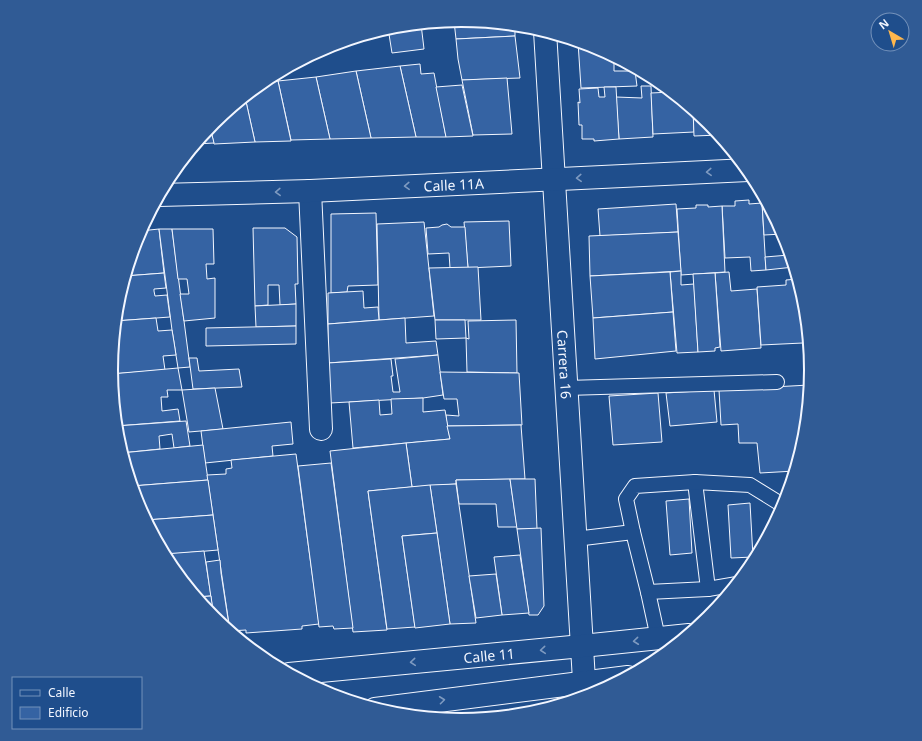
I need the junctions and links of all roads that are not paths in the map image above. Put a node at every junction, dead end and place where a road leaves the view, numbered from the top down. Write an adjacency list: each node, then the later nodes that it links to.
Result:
1 (545, 38): 3 (street, Carrera 16)
2 (740, 170): 3 (street, Calle 11A, one-way to 3)
3 (553, 179): 4 (street, Calle 11A, one-way to 4); 7 (street, Carrera 16)
4 (310, 191): 5 (street, Calle 11A, one-way to 5); 8 (street)
5 (166, 195)
6 (777, 382): 7 (lane)
7 (566, 388): 12 (street, Carrera 16)
8 (321, 429)
9 (696, 482): 10 (lane); 11 (lane); 14 (lane)
10 (778, 502)
11 (633, 532): 12 (lane); 15 (lane)
12 (575, 539): 18 (street, Carrera 16)
13 (729, 585): 14 (lane)
14 (708, 589): 15 (lane)
15 (648, 592): 17 (lane)
16 (679, 636): 17 (street, Calle 11)
17 (658, 638): 18 (street, Calle 11, one-way to 18)
18 (582, 646): 19 (street, Calle 11, one-way to 19); 21 (street, Carrera 16)
19 (298, 673)
20 (595, 687): 21 (street)
21 (584, 690): 22 (street, one-way to 21)
22 (395, 707)

